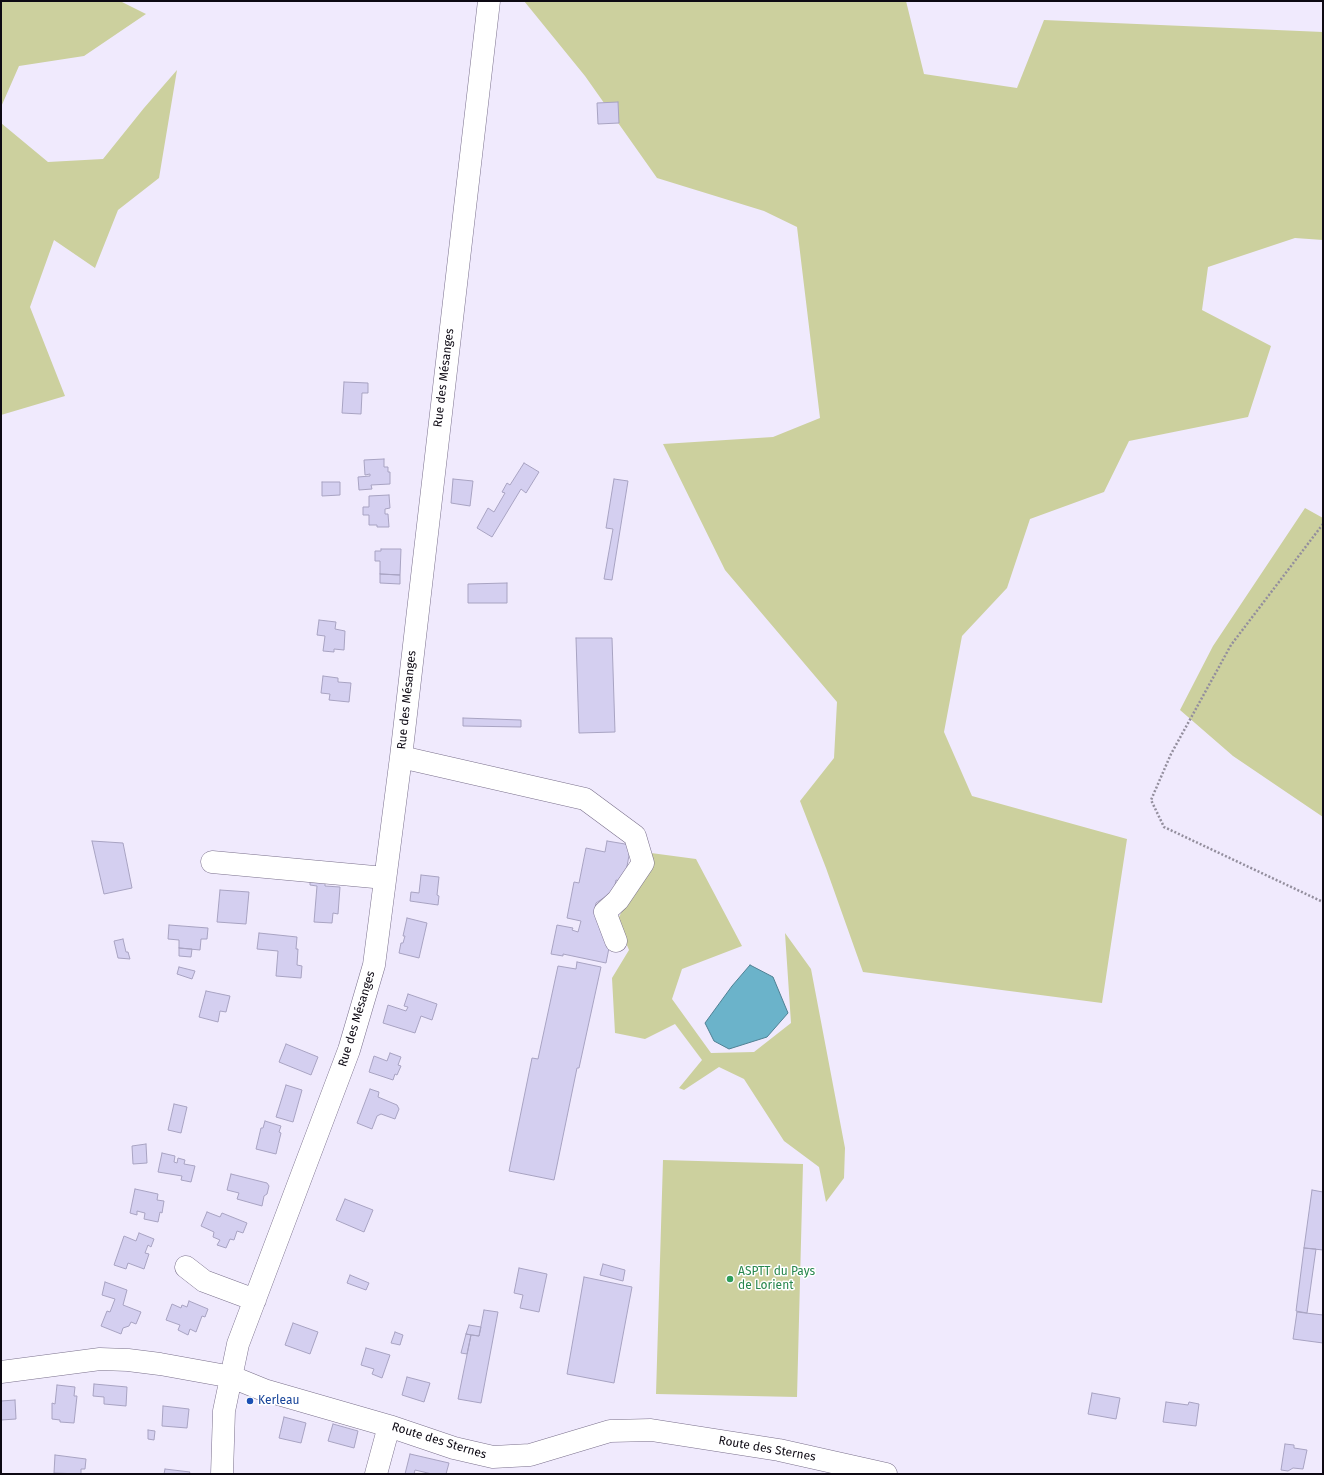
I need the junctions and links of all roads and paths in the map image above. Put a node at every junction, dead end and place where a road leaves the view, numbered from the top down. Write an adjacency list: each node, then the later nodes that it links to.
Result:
1 (489, 1): 3 (street, Rue des Mésanges)
2 (1323, 524): 6 (path)
3 (401, 757): 5 (street, Rue des Mésanges); 7 (street)
4 (212, 862): 5 (street)
5 (385, 878): 9 (street, Rue des Mésanges)
6 (1323, 902)
7 (616, 941)
8 (186, 1267): 9 (street)
9 (254, 1300): 11 (street, Rue des Mésanges)
10 (1, 1372): 11 (street, Route des Sternes)
11 (232, 1377): 12 (street, Route des Sternes); 13 (street, Rue des Mésanges)
12 (389, 1426): 14 (street); 15 (street, Route des Sternes)
13 (222, 1474)
14 (376, 1474)
15 (886, 1474)

